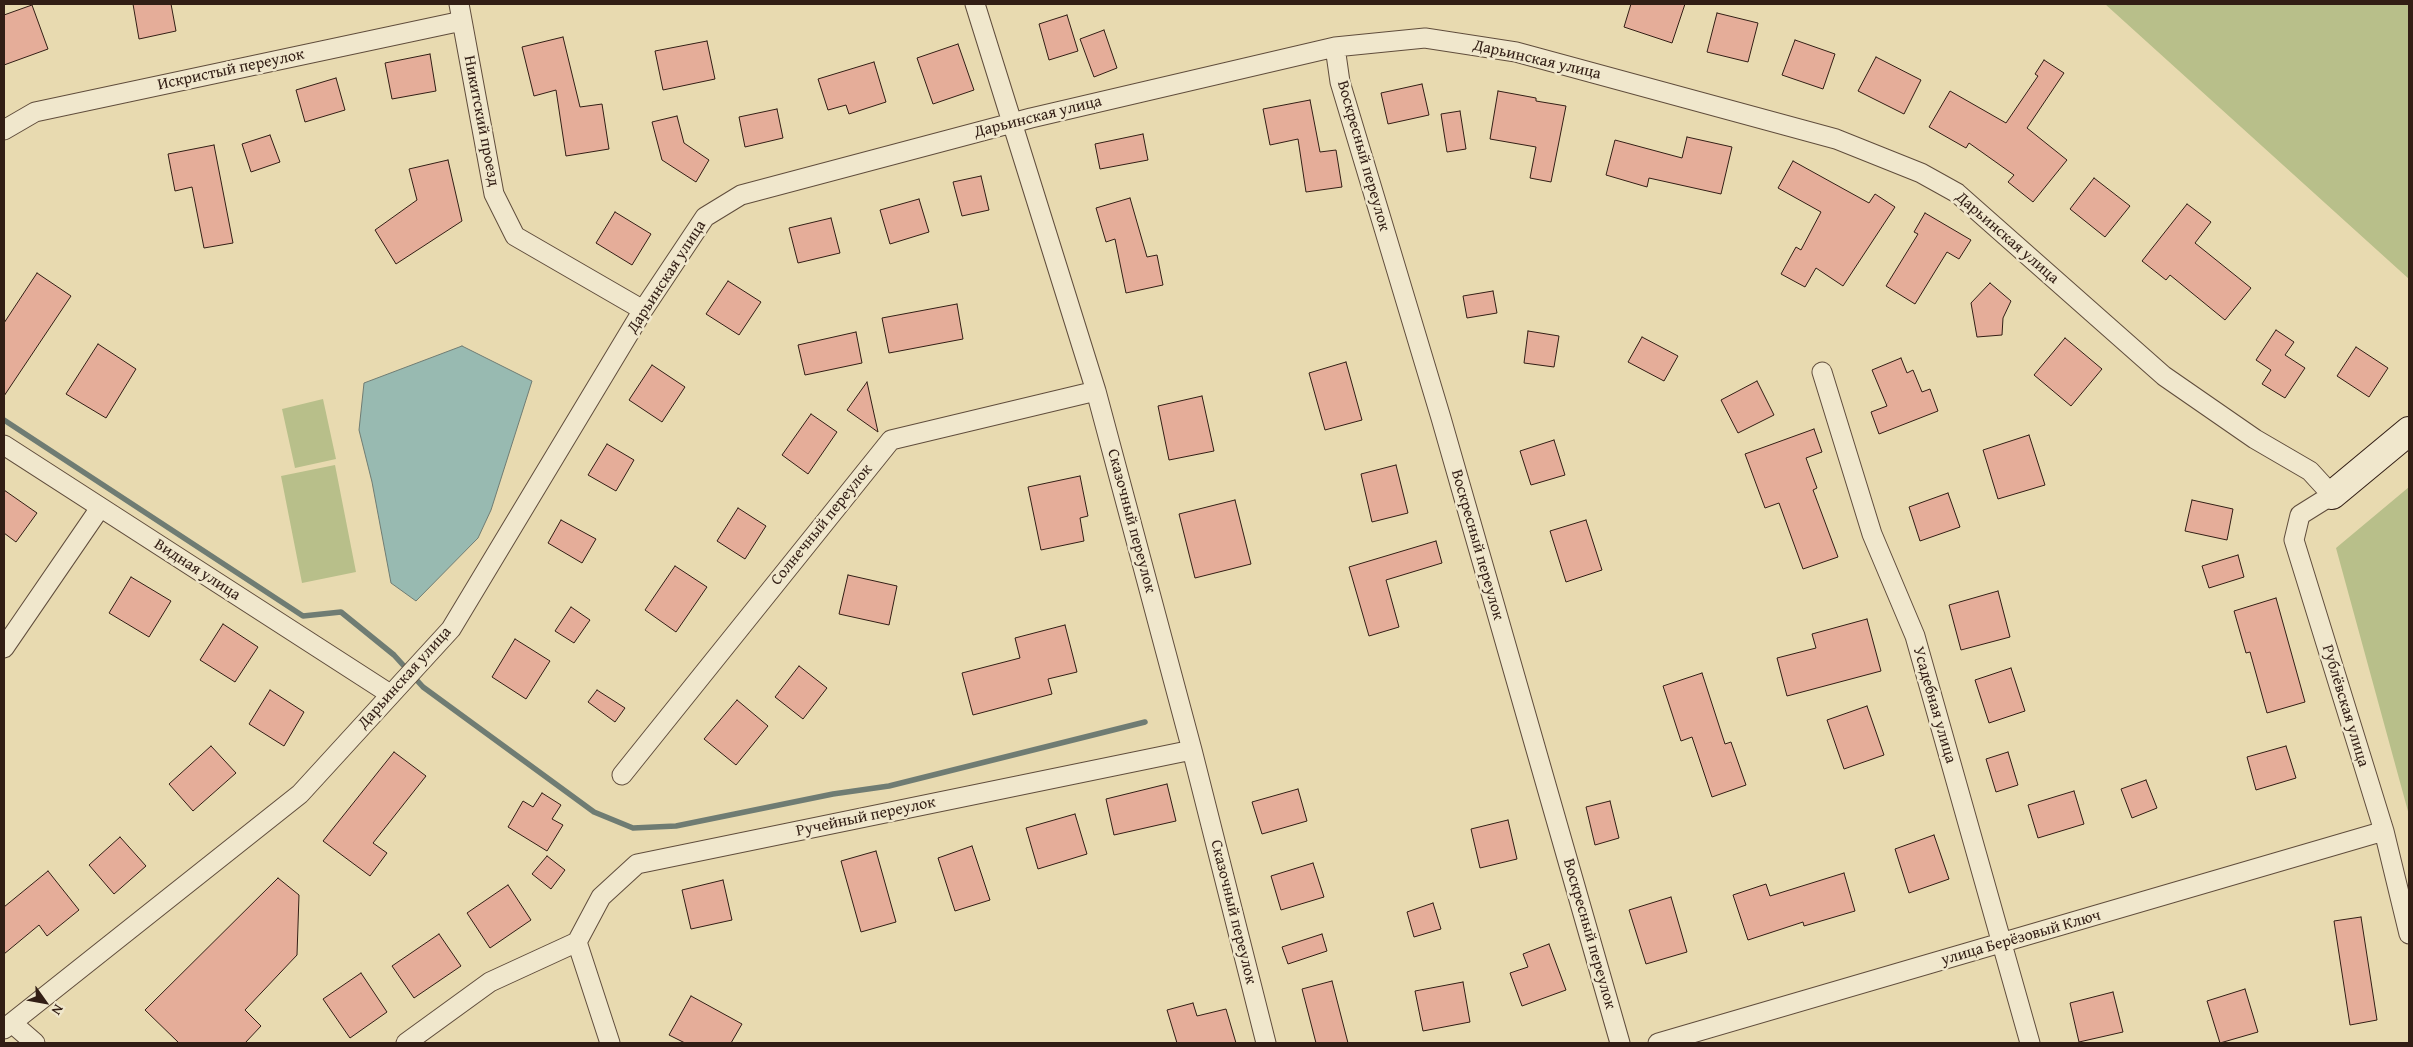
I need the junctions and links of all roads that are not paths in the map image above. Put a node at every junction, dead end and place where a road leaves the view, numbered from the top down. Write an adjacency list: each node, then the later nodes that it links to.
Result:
1 (975, 4): 4 (street, Сказочный переулок)
2 (460, 12): 5 (street, Искристый переулок); 6 (street, Никитский проезд)
3 (1335, 47): 4 (street, Дарьинская улица); 11 (street, Дарьинская улица); 26 (street, Воскресный переулок)
4 (1013, 123): 6 (street, Дарьинская улица); 8 (street, Сказочный переулок)
5 (4, 130)
6 (644, 310): 14 (street, Дарьинская улица)
7 (1822, 372): 20 (street, Усадебная улица)
8 (1096, 391): 15 (street, Сказочный переулок); 16 (street, Солнечный переулок)
9 (2409, 431): 11 (street)
10 (4, 445): 12 (street, Видная улица)
11 (2332, 495): 17 (street, Рублёвская улица)
12 (100, 508): 13 (street); 14 (street, Видная улица)
13 (4, 648)
14 (390, 694): 21 (street, Дарьинская улица)
15 (1192, 750): 19 (street, Ручейный переулок); 25 (street, Сказочный переулок)
16 (622, 775)
17 (2384, 831): 18 (street, Рублёвская улица); 20 (street, улица Берёзовый Ключ)
18 (2409, 934)
19 (577, 942): 23 (street); 24 (street)
20 (2003, 943): 27 (street, улица Берёзовый Ключ); 28 (street, Усадебная улица)
21 (8, 1026): 22 (street)
22 (35, 1043)
23 (406, 1043)
24 (610, 1043)
25 (1266, 1043)
26 (1620, 1043)
27 (1658, 1043)
28 (2030, 1043)

